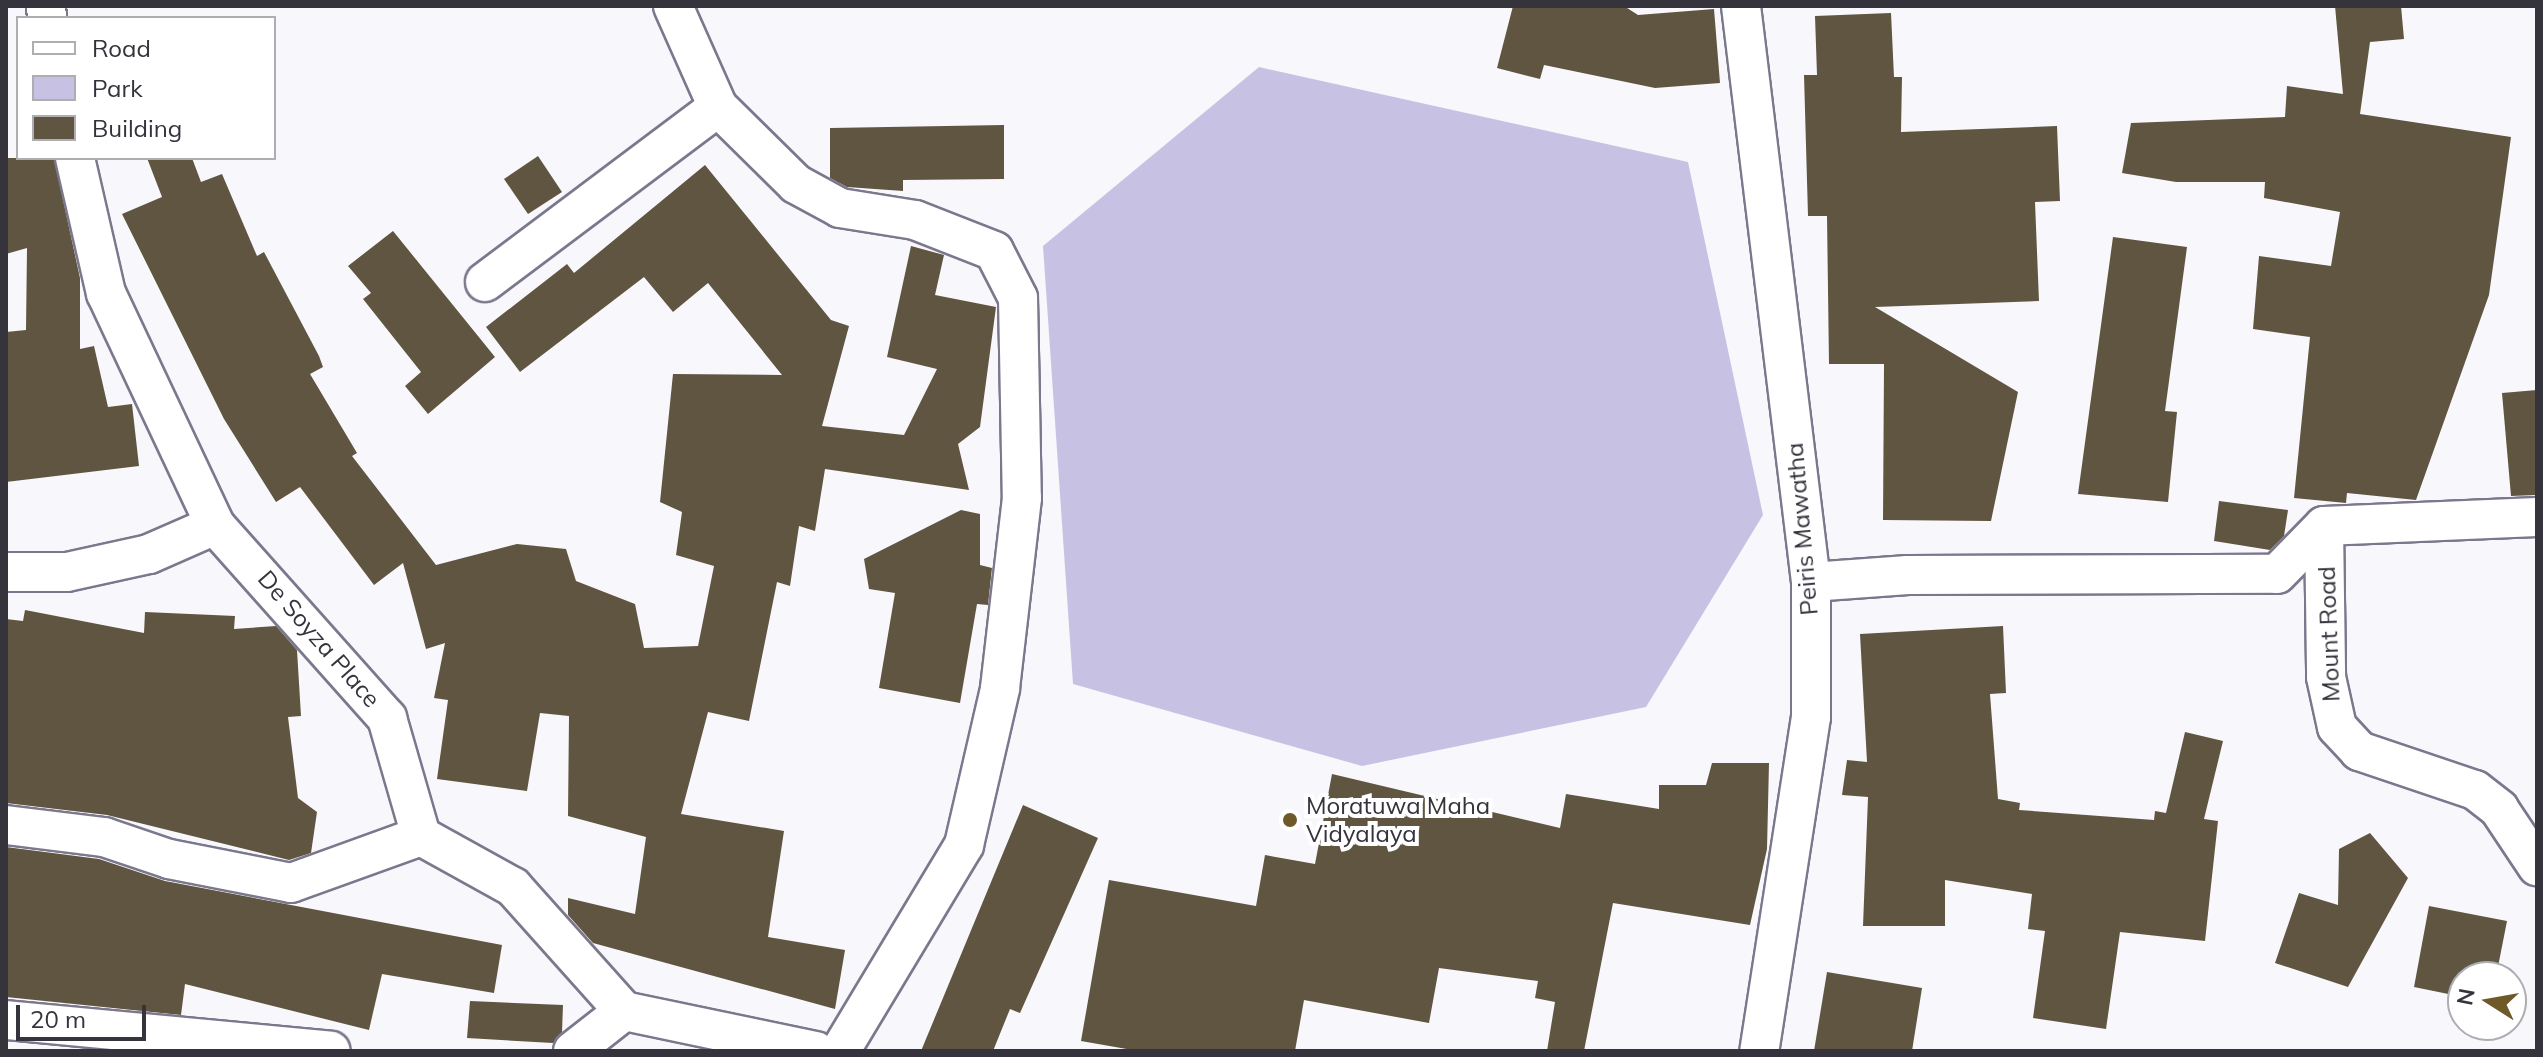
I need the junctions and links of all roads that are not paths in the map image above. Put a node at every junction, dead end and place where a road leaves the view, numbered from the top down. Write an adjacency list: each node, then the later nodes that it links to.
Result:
1 (673, 6): 3 (street)
2 (1741, 6): 10 (street, Peiris Mawatha)
3 (718, 107): 5 (street); 19 (street)
4 (75, 160): 7 (street, De Soyza Place)
5 (485, 282)
6 (2537, 517): 8 (street)
7 (215, 525): 9 (street); 12 (street, De Soyza Place)
8 (2324, 526): 10 (street); 13 (street, Mount Road)
9 (6, 572)
10 (1811, 582): 20 (street, Peiris Mawatha)
11 (6, 825): 12 (street)
12 (421, 836): 14 (street)
13 (2537, 866)
14 (624, 1011): 17 (street); 18 (street)
15 (6, 1020): 16 (street)
16 (331, 1051)
17 (573, 1051)
18 (816, 1051)
19 (840, 1051)
20 (1759, 1051)

